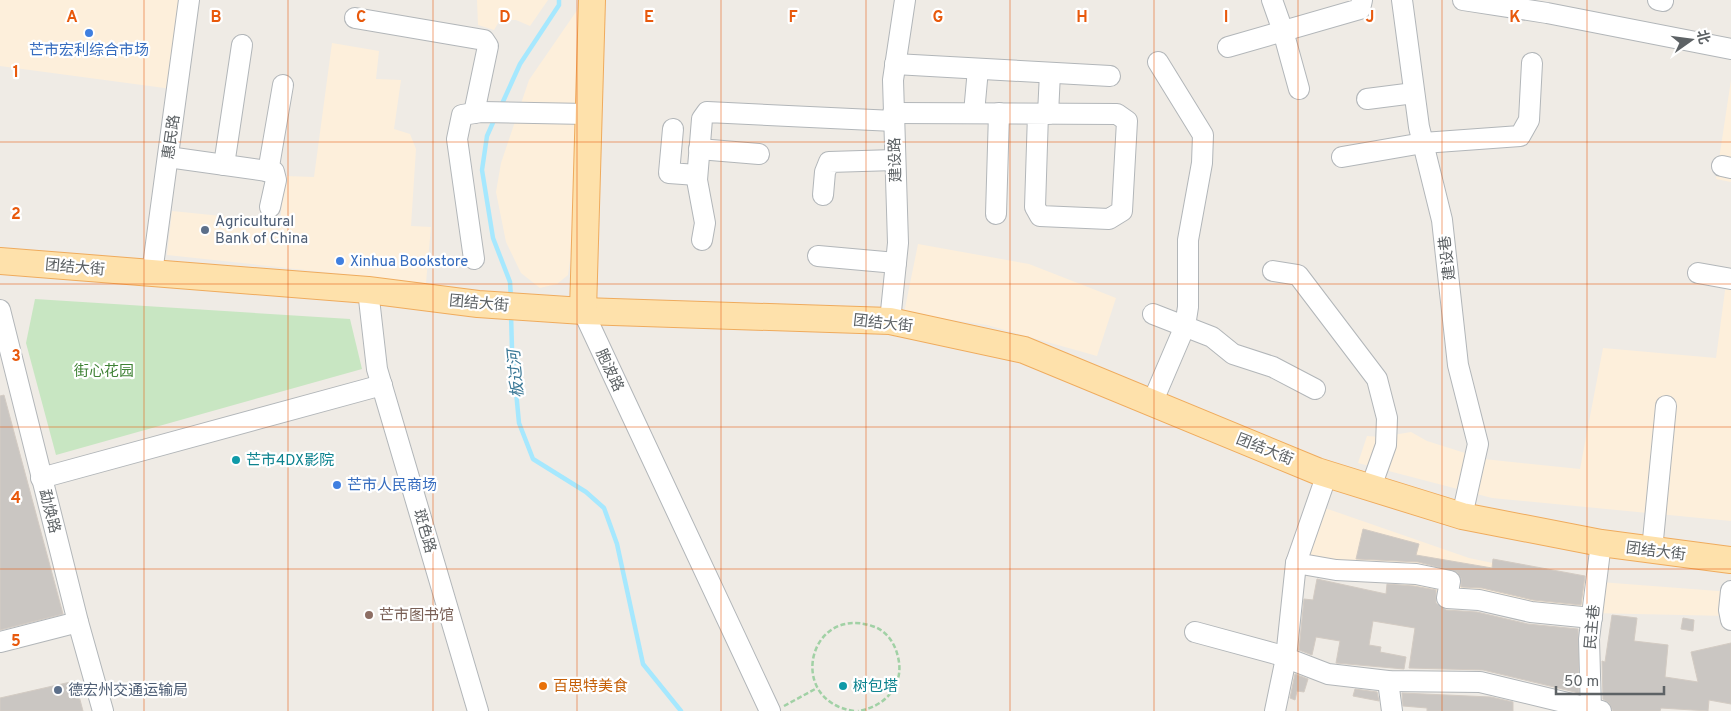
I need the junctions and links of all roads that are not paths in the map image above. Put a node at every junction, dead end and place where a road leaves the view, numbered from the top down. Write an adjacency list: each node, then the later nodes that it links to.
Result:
1 (189, 0): 35 (street, 惠民路)
2 (592, 0): 27 (main road, 胞波路)
3 (905, 0): 16 (street, 建设路)
4 (1272, 0): 10 (street)
5 (1362, 0): 10 (street)
6 (1402, 0): 22 (street, 建设巷)
7 (1463, 0): 8 (street)
8 (1548, 7): 13 (street)
9 (355, 18): 24 (street)
10 (1283, 31): 12 (street); 21 (street)
11 (242, 44): 37 (street)
12 (1228, 47)
13 (1731, 48)
14 (1158, 62): 57 (street)
15 (1532, 63): 31 (street)
16 (895, 64): 17 (street); 29 (street, 建设路)
17 (978, 69): 18 (street); 25 (street)
18 (1050, 73): 19 (street); 28 (street)
19 (1110, 76)
20 (283, 85): 38 (street)
21 (1299, 89)
22 (1414, 93): 23 (street); 31 (street, 建设巷)
23 (1367, 99)
24 (478, 113): 27 (street); 45 (street)
25 (974, 113): 26 (street); 29 (street)
26 (999, 113): 28 (street); 42 (street)
27 (588, 114): 54 (main road, 胞波路)
28 (1043, 114): 28 (street)
29 (893, 117): 32 (street); 36 (street, 建设路)
30 (672, 130): 39 (street)
31 (1423, 144): 34 (street); 65 (street, 建设巷)
32 (699, 149): 33 (street); 39 (street)
33 (759, 154)
34 (1342, 156)
35 (168, 157): 37 (street); 49 (street, 惠民路)
36 (895, 160): 40 (street); 47 (street, 建设路)
37 (224, 165): 38 (street)
38 (268, 172): 41 (street)
39 (697, 175): 43 (street)
40 (823, 195)
41 (270, 207)
42 (996, 214)
43 (702, 240)
44 (818, 256): 47 (street)
45 (474, 259)
46 (0, 261): 49 (main road, 团结大街)
47 (896, 263): 56 (street, 建设路)
48 (1273, 271): 64 (street)
49 (152, 273): 52 (main road, 团结大街)
50 (1698, 273): 51 (street)
51 (1731, 279)
52 (368, 290): 54 (main road, 团结大街); 58 (street, 斑色路)
53 (0, 310): 63 (street, 勐焕路)
54 (582, 311): 56 (main road, 团结大街); 78 (street, 胞波路)
55 (1153, 314): 57 (street)
56 (890, 321): 60 (main road, 团结大街)
57 (1185, 326): 59 (street); 60 (street)
58 (382, 385): 63 (street); 81 (street, 斑色路)
59 (1315, 389)
60 (1152, 403): 62 (main road, 团结大街)
61 (1666, 406): 67 (street)
62 (1327, 474): 64 (main road, 团结大街); 69 (street)
63 (41, 478): 73 (street, 勐焕路)
64 (1371, 487): 65 (main road, 团结大街)
65 (1462, 516): 66 (main road, 团结大街)
66 (1601, 544): 67 (main road, 团结大街); 71 (street, 民主巷)
67 (1652, 550): 68 (main road, 团结大街)
68 (1731, 560)
69 (1296, 563): 71 (street); 76 (street)
70 (1731, 591): 72 (street)
71 (1592, 618): 79 (street, 民主巷)
72 (1731, 620)
73 (78, 622): 75 (street); 80 (street, 勐焕路)
74 (1195, 632): 76 (street)
75 (0, 642)
76 (1286, 658): 77 (street); 82 (street)
77 (1388, 681): 79 (street); 83 (street)
78 (776, 709)
79 (1595, 710)
80 (103, 711)
81 (478, 711)
82 (1275, 711)
83 (1392, 711)

